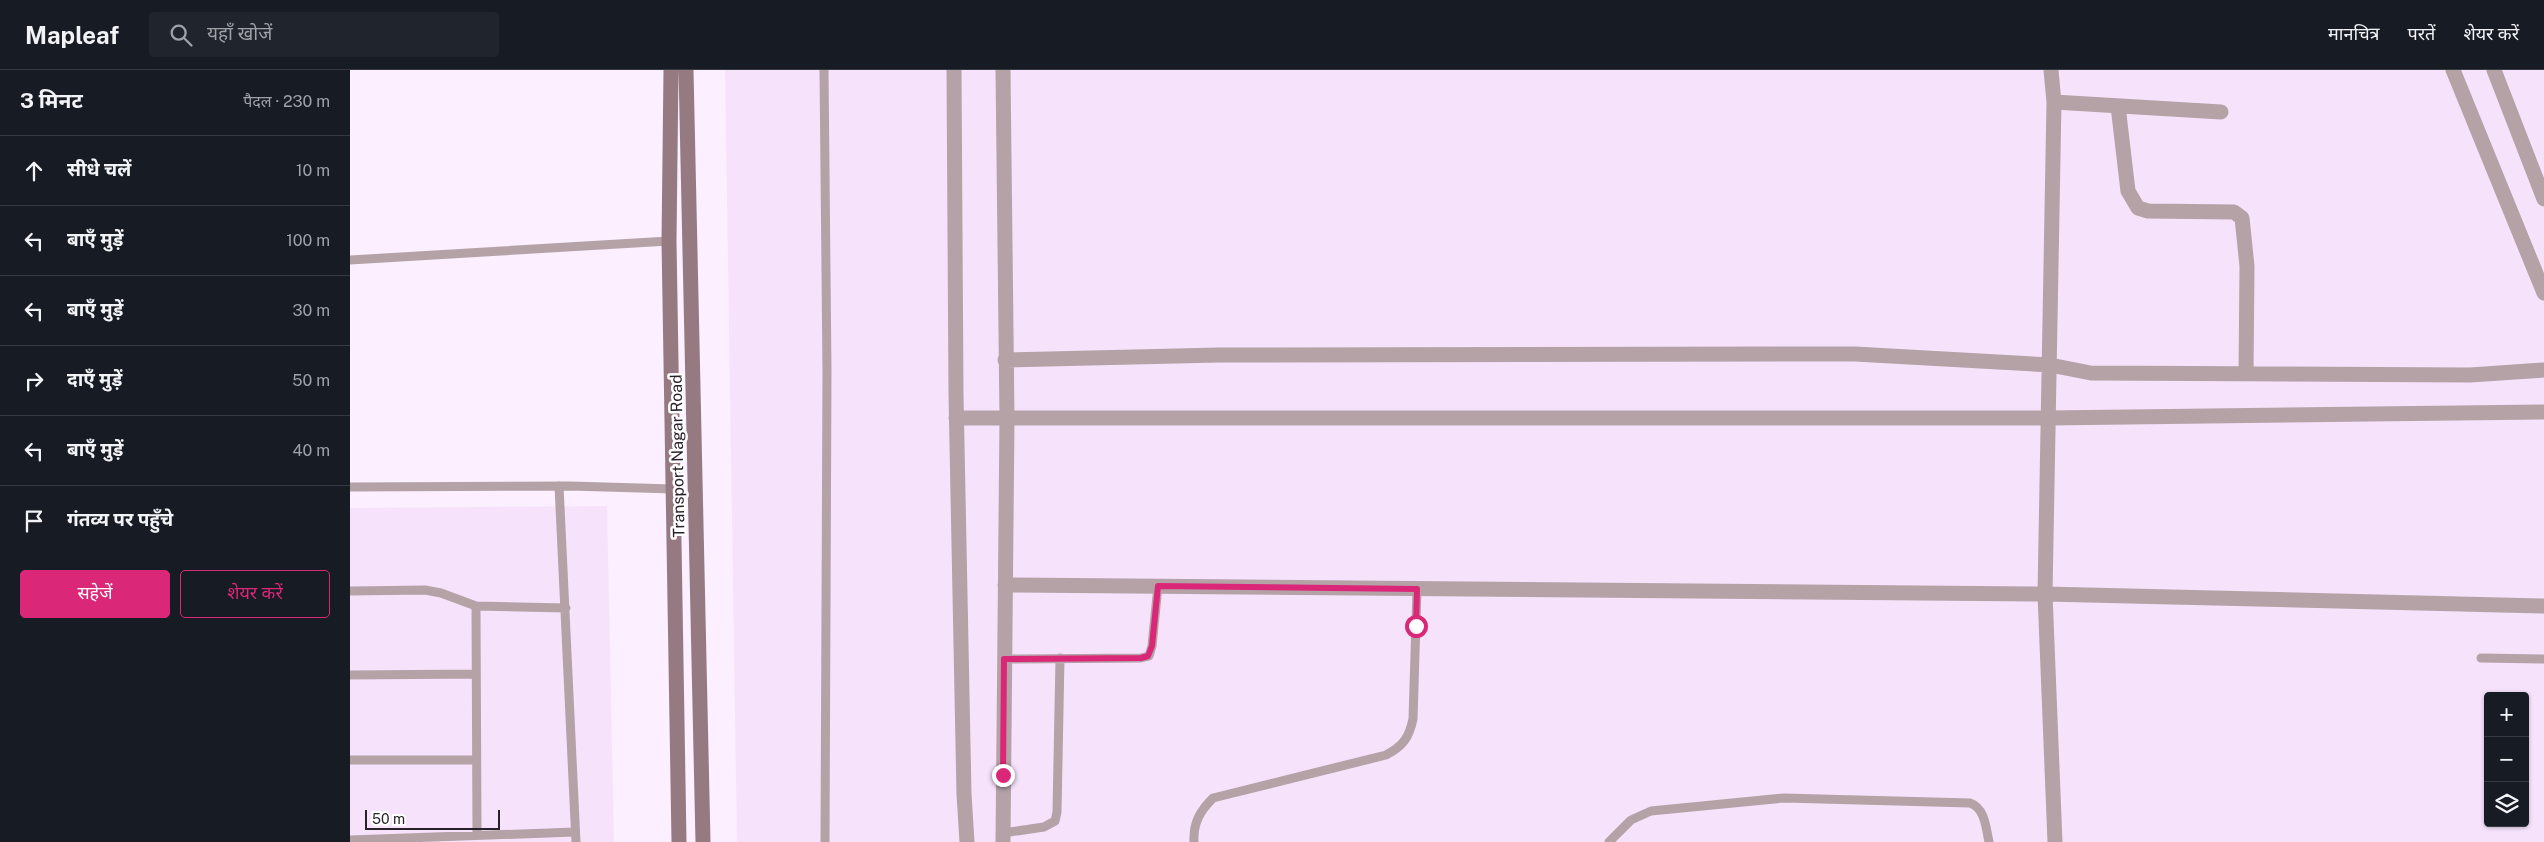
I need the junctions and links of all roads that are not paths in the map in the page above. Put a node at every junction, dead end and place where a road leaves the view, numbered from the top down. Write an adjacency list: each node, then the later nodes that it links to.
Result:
1 (671, 70): 13 (main road, Transport Nagar Road)
2 (686, 70): 49 (main road, Transport Nagar Road)
3 (824, 70): 50 (lane)
4 (954, 70): 21 (street)
5 (1003, 70): 16 (street)
6 (2051, 70): 9 (street)
7 (2454, 70): 15 (street)
8 (2494, 70): 12 (street)
9 (2054, 102): 10 (street); 17 (street)
10 (2118, 106): 11 (street); 19 (street)
11 (2221, 112)
12 (2544, 199)
13 (669, 241): 14 (lane); 26 (main road, Transport Nagar Road)
14 (350, 260)
15 (2544, 293)
16 (1004, 360): 17 (street); 22 (street)
17 (2050, 366): 19 (street); 23 (street)
18 (2544, 370): 19 (street)
19 (2246, 374)
20 (2544, 412): 23 (street)
21 (956, 418): 22 (street); 51 (street)
22 (1007, 418): 23 (street); 27 (street)
23 (2048, 418): 31 (street)
24 (559, 486): 25 (lane); 26 (lane); 34 (lane)
25 (350, 487)
26 (674, 489): 48 (main road, Transport Nagar Road)
27 (1005, 585): 28 (street); 37 (street)
28 (1158, 586): 29 (street); 35 (lane)
29 (1417, 589): 31 (street); 52 (lane)
30 (350, 591): 32 (lane)
31 (2045, 594): 33 (street); 55 (street)
32 (476, 606): 34 (lane); 39 (lane)
33 (2544, 606)
34 (566, 608): 43 (lane)
35 (1060, 658): 37 (lane); 45 (lane)
36 (2481, 658): 38 (lane)
37 (1004, 659): 45 (street)
38 (2544, 659)
39 (476, 674): 40 (lane); 42 (lane)
40 (350, 675)
41 (350, 760): 42 (lane)
42 (476, 760): 44 (lane)
43 (576, 832): 44 (lane); 47 (lane)
44 (476, 835): 46 (lane)
45 (1003, 837)
46 (350, 840)
47 (576, 842)
48 (680, 842)
49 (703, 842)
50 (825, 842)
51 (967, 842)
52 (1194, 842)
53 (1609, 842): 54 (lane)
54 (1989, 842)
55 (2055, 842)

